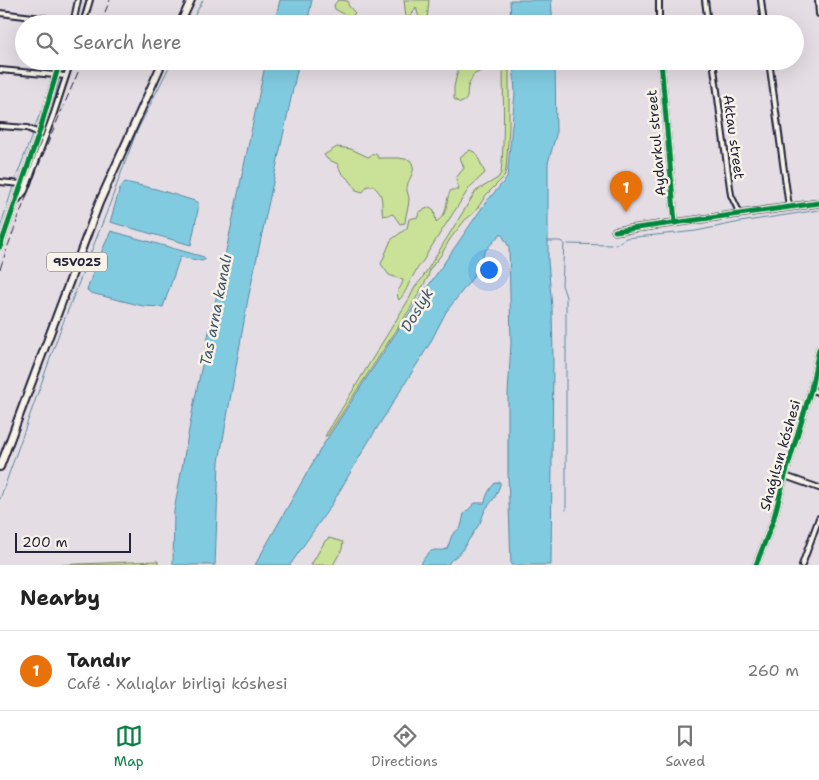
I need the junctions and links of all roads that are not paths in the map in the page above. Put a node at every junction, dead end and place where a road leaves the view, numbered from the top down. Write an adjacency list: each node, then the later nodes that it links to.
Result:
1 (78, 0): 11 (street)
2 (90, 0): 12 (street)
3 (191, 0): 13 (main road)
4 (659, 0): 14 (street)
5 (705, 0): 15 (street)
6 (761, 0): 16 (street)
7 (818, 0): 9 (street)
8 (0, 13): 10 (street)
9 (819, 14)
10 (15, 15)
11 (75, 15)
12 (86, 15)
13 (184, 15)
14 (659, 15)
15 (707, 15)
16 (763, 15)
17 (0, 70): 24 (street)
18 (57, 70): 24 (street)
19 (68, 70): 25 (street)
20 (159, 70): 41 (main road, 95V025)
21 (662, 70): 35 (street, Aydarkul street)
22 (714, 70): 34 (street, Aktau street)
23 (770, 70): 33 (street)
24 (56, 74): 25 (street); 27 (street)
25 (66, 76): 28 (street)
26 (0, 126): 27 (street)
27 (39, 133): 28 (street); 30 (street)
28 (46, 133): 32 (street)
29 (0, 182): 30 (street)
30 (21, 184): 32 (street)
31 (819, 203): 33 (street)
32 (14, 204): 37 (street)
33 (789, 208): 34 (street)
34 (740, 214): 35 (street)
35 (674, 223): 36 (street)
36 (615, 231)
37 (1, 244)
38 (819, 349): 39 (street, Shaǵılsın kóshesi)
39 (811, 389): 40 (street); 42 (street, Shaǵılsın kóshesi)
40 (819, 393)
41 (0, 467)
42 (785, 476): 43 (street); 47 (street, Shaǵılsın kóshesi)
43 (819, 488)
44 (819, 518): 45 (street)
45 (813, 533): 46 (street); 48 (street)
46 (819, 535)
47 (756, 565)
48 (802, 565)

